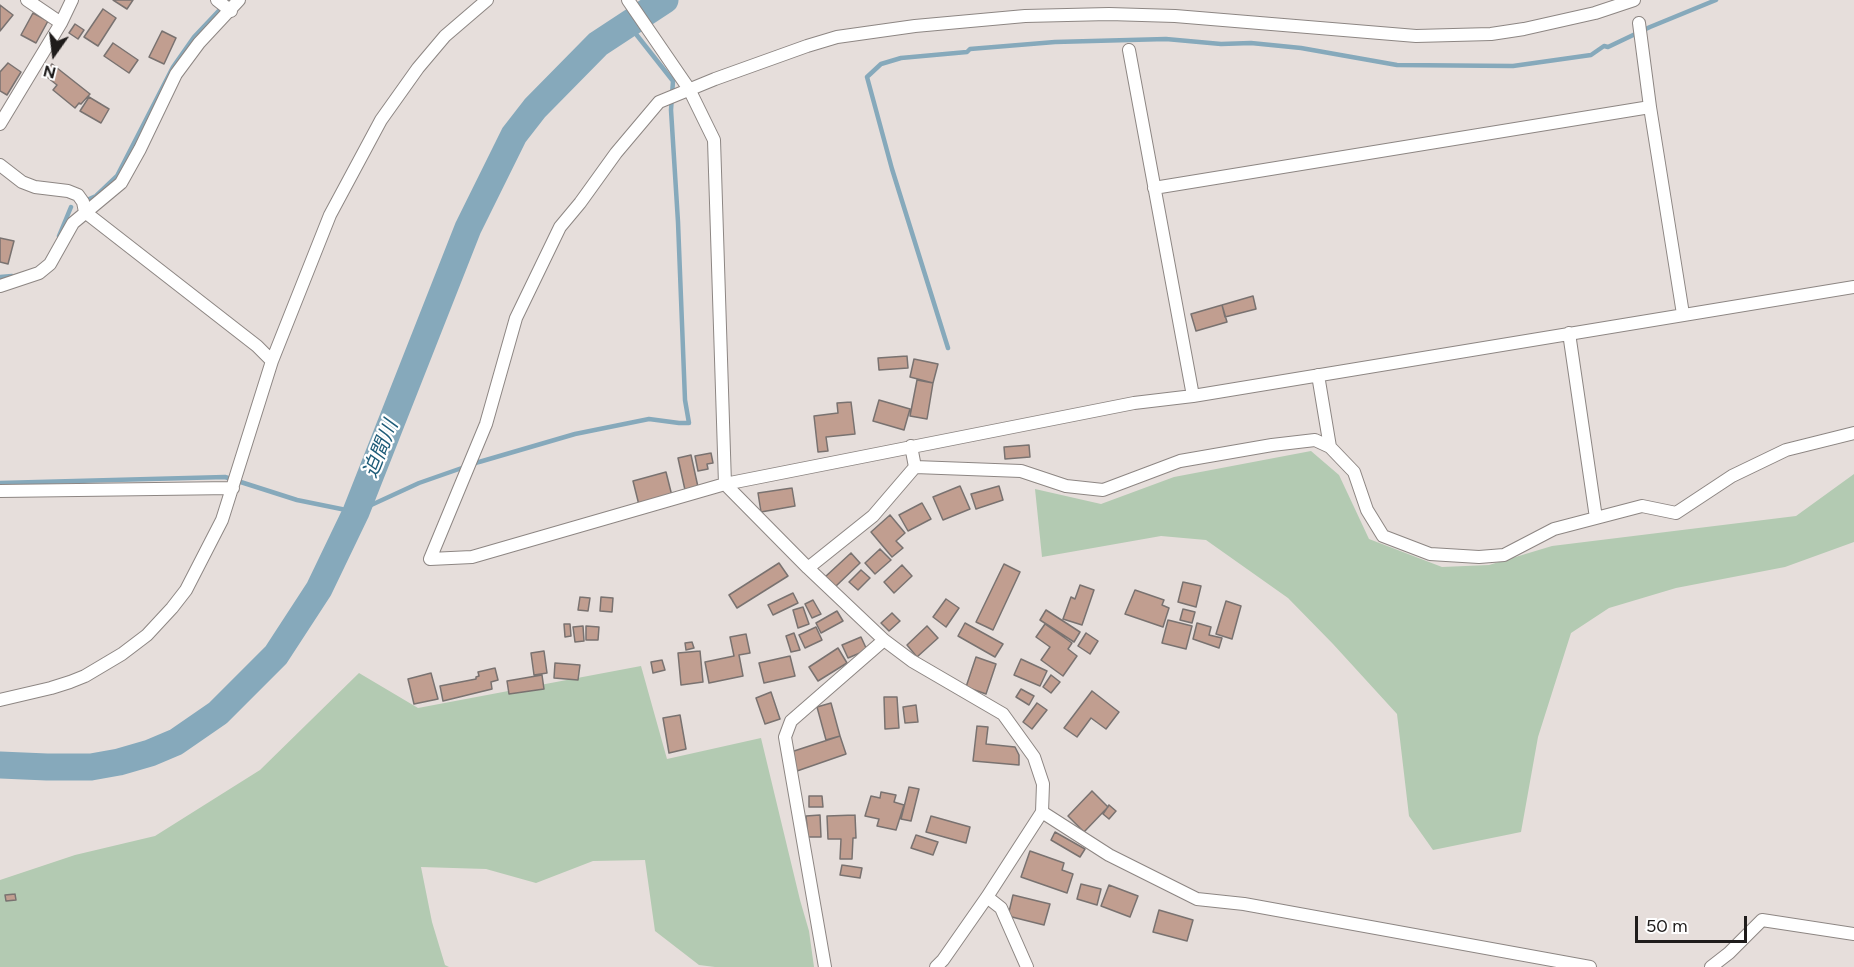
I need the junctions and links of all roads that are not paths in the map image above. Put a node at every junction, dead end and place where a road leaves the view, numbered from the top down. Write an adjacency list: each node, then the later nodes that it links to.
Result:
1 (27, 0): 9 (street)
2 (72, 0): 9 (street)
3 (217, 0): 8 (street)
4 (240, 0): 8 (street)
5 (487, 0): 22 (street)
6 (628, 0): 12 (street)
7 (1634, 0): 12 (street)
8 (231, 10): 17 (street)
9 (61, 23): 14 (street)
10 (1639, 23): 13 (street)
11 (1129, 50): 16 (street)
12 (689, 89): 29 (street); 29 (street)
13 (1650, 107): 16 (street); 20 (street)
14 (0, 123)
15 (0, 165): 17 (street)
16 (1154, 188): 24 (street)
17 (85, 212): 18 (street); 22 (street)
18 (0, 286)
19 (1854, 287): 20 (street)
20 (1683, 314): 21 (street)
21 (1569, 333): 23 (street); 32 (street)
22 (272, 361): 30 (street)
23 (1318, 375): 24 (street); 27 (street)
24 (1193, 396): 26 (street)
25 (1854, 433): 32 (street)
26 (912, 446): 28 (street); 29 (street)
27 (1330, 447): 28 (street); 32 (street)
28 (915, 467): 33 (street)
29 (725, 484): 33 (street)
30 (233, 488): 31 (street); 35 (street)
31 (0, 491)
32 (1596, 518)
33 (808, 568): 34 (street)
34 (884, 640): 36 (street); 39 (street)
35 (0, 700)
36 (1042, 812): 37 (street); 42 (street)
37 (987, 897): 40 (street); 41 (street)
38 (1854, 934): 43 (street)
39 (825, 967)
40 (936, 967)
41 (1027, 967)
42 (1590, 967)
43 (1711, 967)

